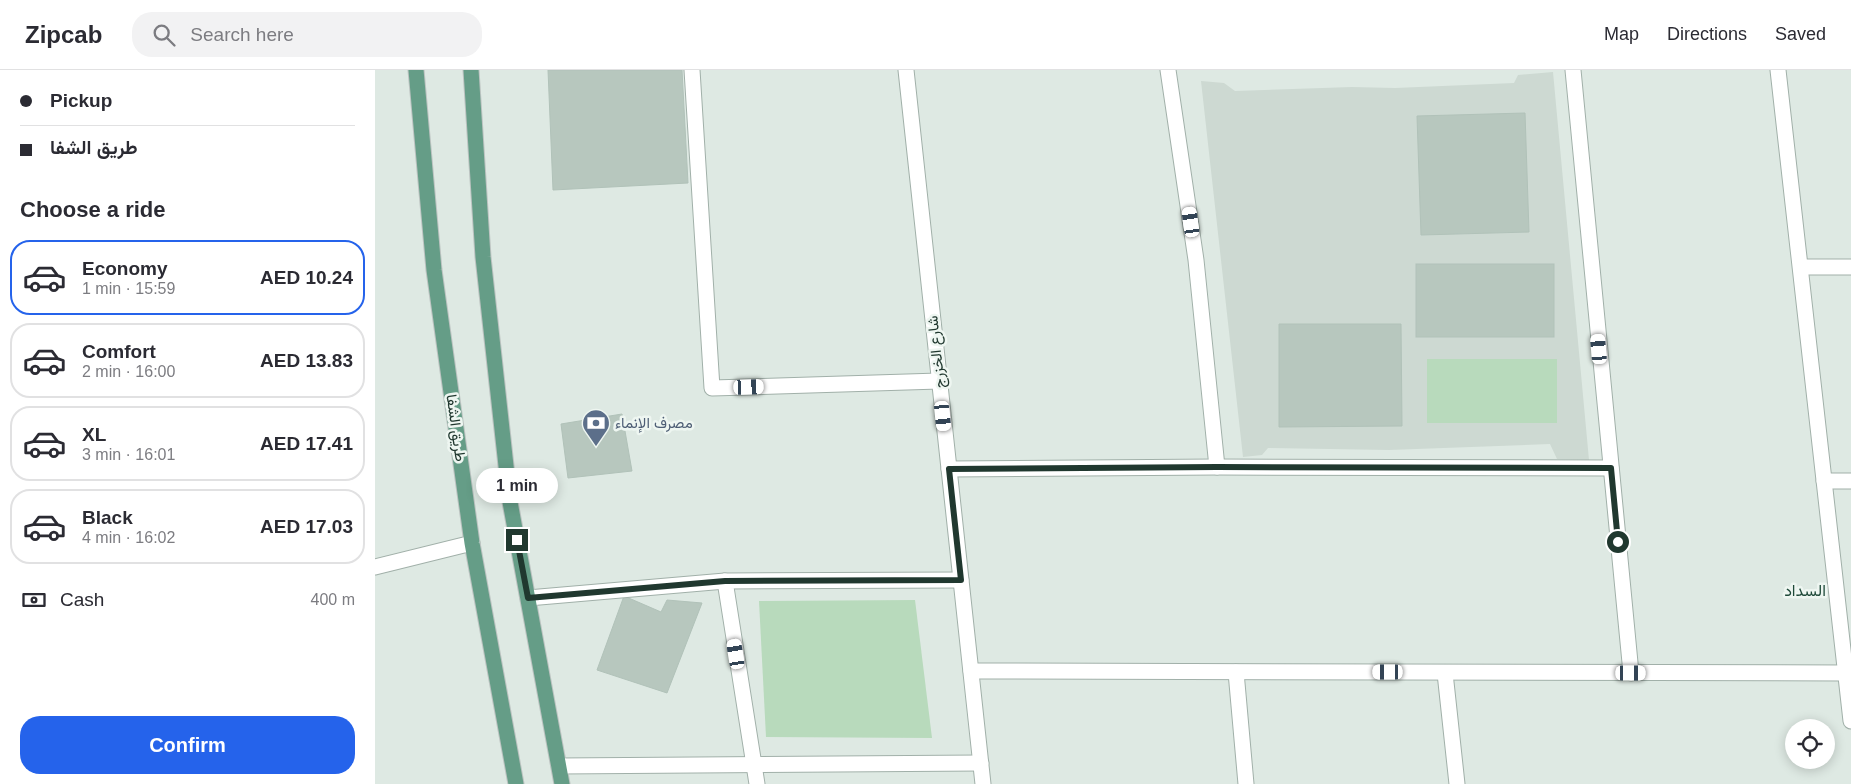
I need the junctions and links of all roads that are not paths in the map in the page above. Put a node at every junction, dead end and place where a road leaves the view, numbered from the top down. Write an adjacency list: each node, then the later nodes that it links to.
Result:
1 (416, 70): 17 (main road, طريق الشفا)
2 (471, 70): 21 (main road)
3 (692, 70): 11 (street)
4 (905, 70): 11 (street, شارع الخزرج)
5 (1168, 70): 6 (street); 12 (street)
6 (1173, 70)
7 (1573, 70): 13 (street)
8 (1779, 70): 9 (street)
9 (1801, 267): 10 (street); 15 (street)
10 (1851, 267)
11 (939, 381): 14 (street, شارع الخزرج)
12 (1217, 467): 13 (street); 14 (street)
13 (1611, 468): 25 (street)
14 (949, 469): 19 (street, شارع الخزرج)
15 (1825, 481): 16 (street); 26 (street)
16 (1851, 481)
17 (472, 543): 18 (street); 31 (main road, طريق الشفا)
18 (375, 567)
19 (961, 580): 20 (street); 22 (street, شارع الخزرج)
20 (725, 581): 21 (street); 29 (street)
21 (528, 598): 30 (main road)
22 (971, 672): 23 (street); 28 (street, شارع الخزرج)
23 (1236, 672): 24 (street); 35 (street)
24 (1445, 673): 25 (street); 36 (street)
25 (1631, 673): 26 (street)
26 (1846, 673): 27 (street)
27 (1851, 721)
28 (981, 763): 29 (street); 34 (street, شارع الخزرج)
29 (754, 764): 30 (street); 33 (street)
30 (559, 766): 32 (main road)
31 (516, 784)
32 (562, 784)
33 (757, 784)
34 (983, 784)
35 (1245, 784)
36 (1457, 784)

